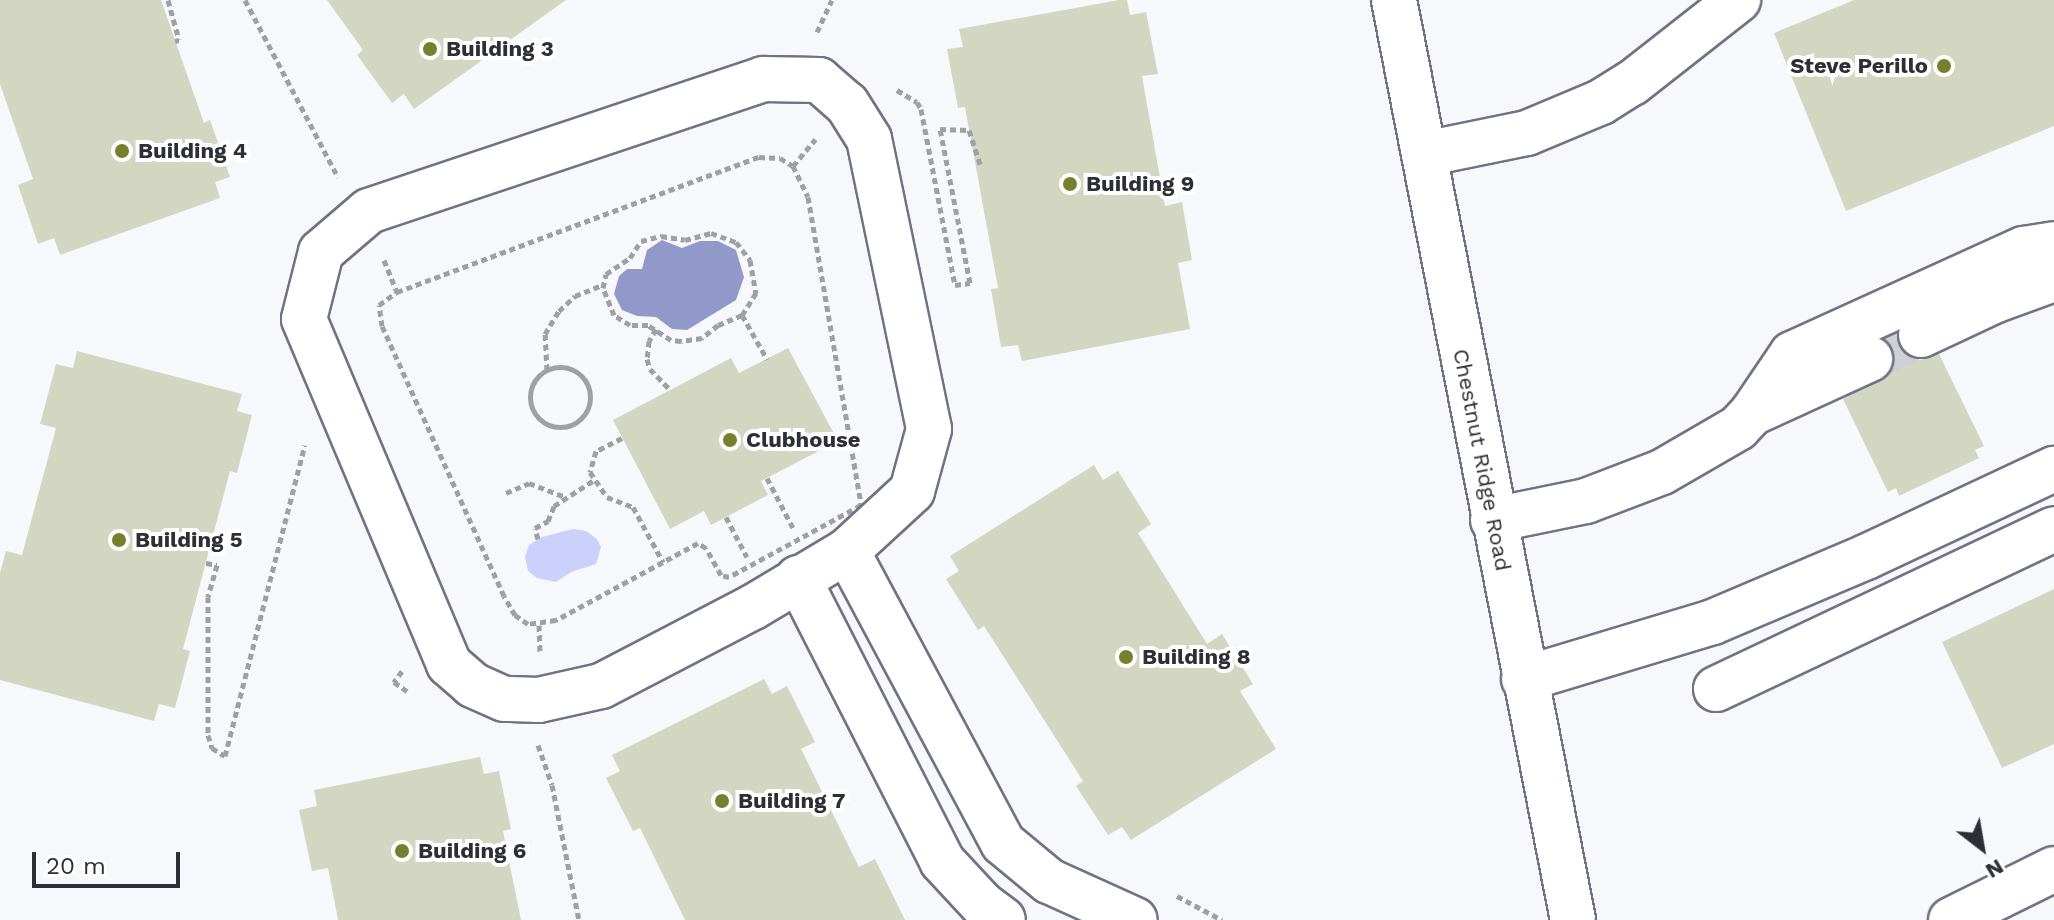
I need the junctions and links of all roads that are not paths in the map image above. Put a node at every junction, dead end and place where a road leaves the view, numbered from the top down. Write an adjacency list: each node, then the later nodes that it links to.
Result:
1 (1394, 0): 3 (main road, Chestnut Ridge Road)
2 (1738, 0): 3 (main road)
3 (1424, 154): 10 (main road, Chestnut Ridge Road)
4 (2054, 244): 8 (main road)
5 (2054, 279): 6 (main road)
6 (1921, 335)
7 (1870, 359): 8 (main road)
8 (1752, 413): 10 (main road)
9 (2054, 469): 14 (main road)
10 (1493, 520): 14 (main road, Chestnut Ridge Road)
11 (859, 528): 13 (main road); 13 (main road); 18 (main road)
12 (2054, 529): 15 (main road)
13 (798, 559): 17 (main road)
14 (1524, 679): 19 (main road, Chestnut Ridge Road)
15 (1716, 689)
16 (2054, 869): 20 (main road)
17 (1003, 920)
18 (1135, 920)
19 (1573, 920)
20 (1951, 920)

